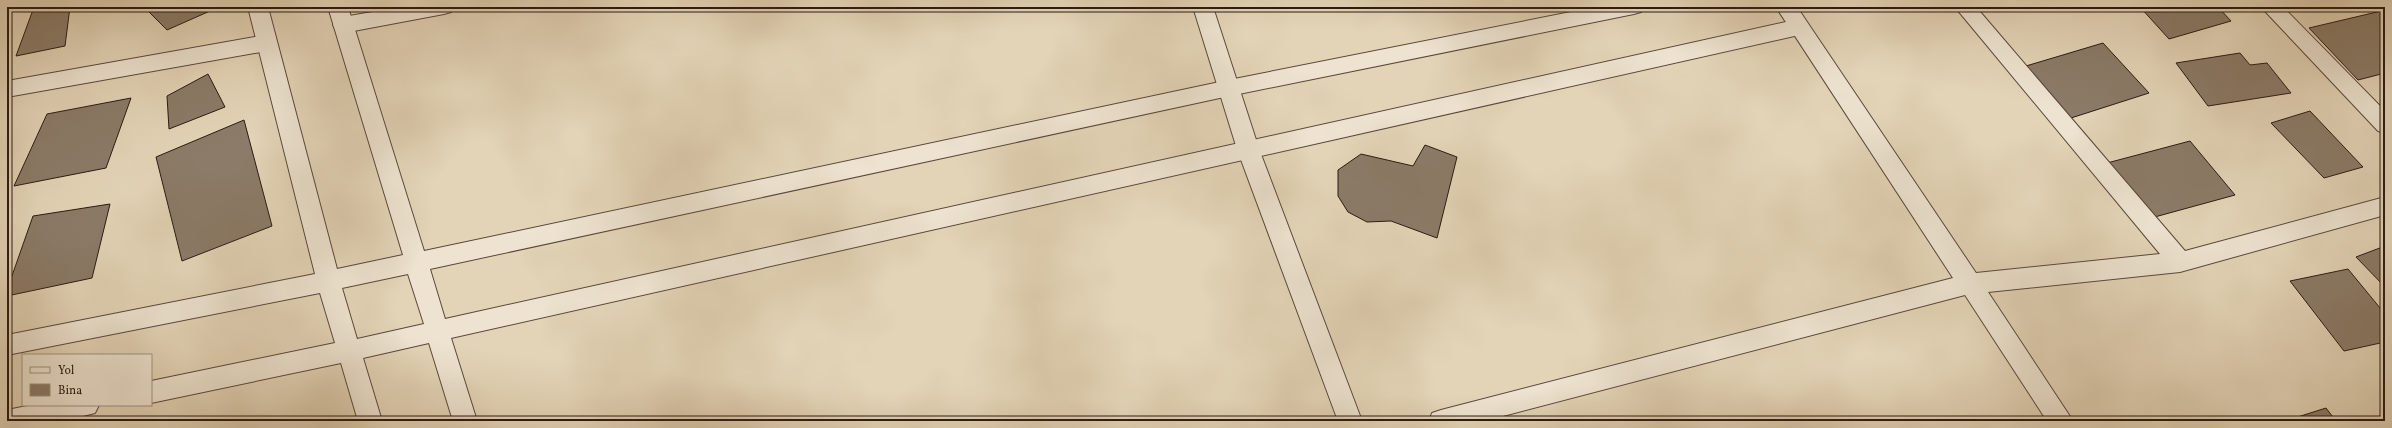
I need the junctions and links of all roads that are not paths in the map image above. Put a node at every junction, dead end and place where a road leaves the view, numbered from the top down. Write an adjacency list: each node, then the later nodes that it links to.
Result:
1 (258, 7): 10 (street)
2 (444, 7): 8 (street)
3 (1203, 7): 11 (street)
4 (1634, 7): 11 (street)
5 (1786, 7): 9 (street)
6 (1965, 7): 17 (street)
7 (2272, 7): 13 (street)
8 (340, 16): 16 (street)
9 (1800, 27): 14 (street); 19 (street)
10 (266, 43): 12 (street); 18 (street)
11 (1229, 88): 14 (street); 16 (street)
12 (7, 89)
13 (2385, 125)
14 (1248, 149): 20 (street); 28 (street)
15 (2385, 206): 17 (street)
16 (416, 261): 18 (street); 20 (street)
17 (2180, 262): 19 (street)
18 (329, 281): 21 (street); 22 (street)
19 (1969, 284): 29 (street); 30 (street)
20 (437, 331): 22 (street); 27 (street)
21 (7, 345)
22 (349, 351): 23 (street); 26 (street)
23 (152, 392)
24 (82, 406): 25 (street)
25 (8, 421)
26 (370, 421)
27 (465, 421)
28 (1350, 421)
29 (1441, 421)
30 (2061, 421)

